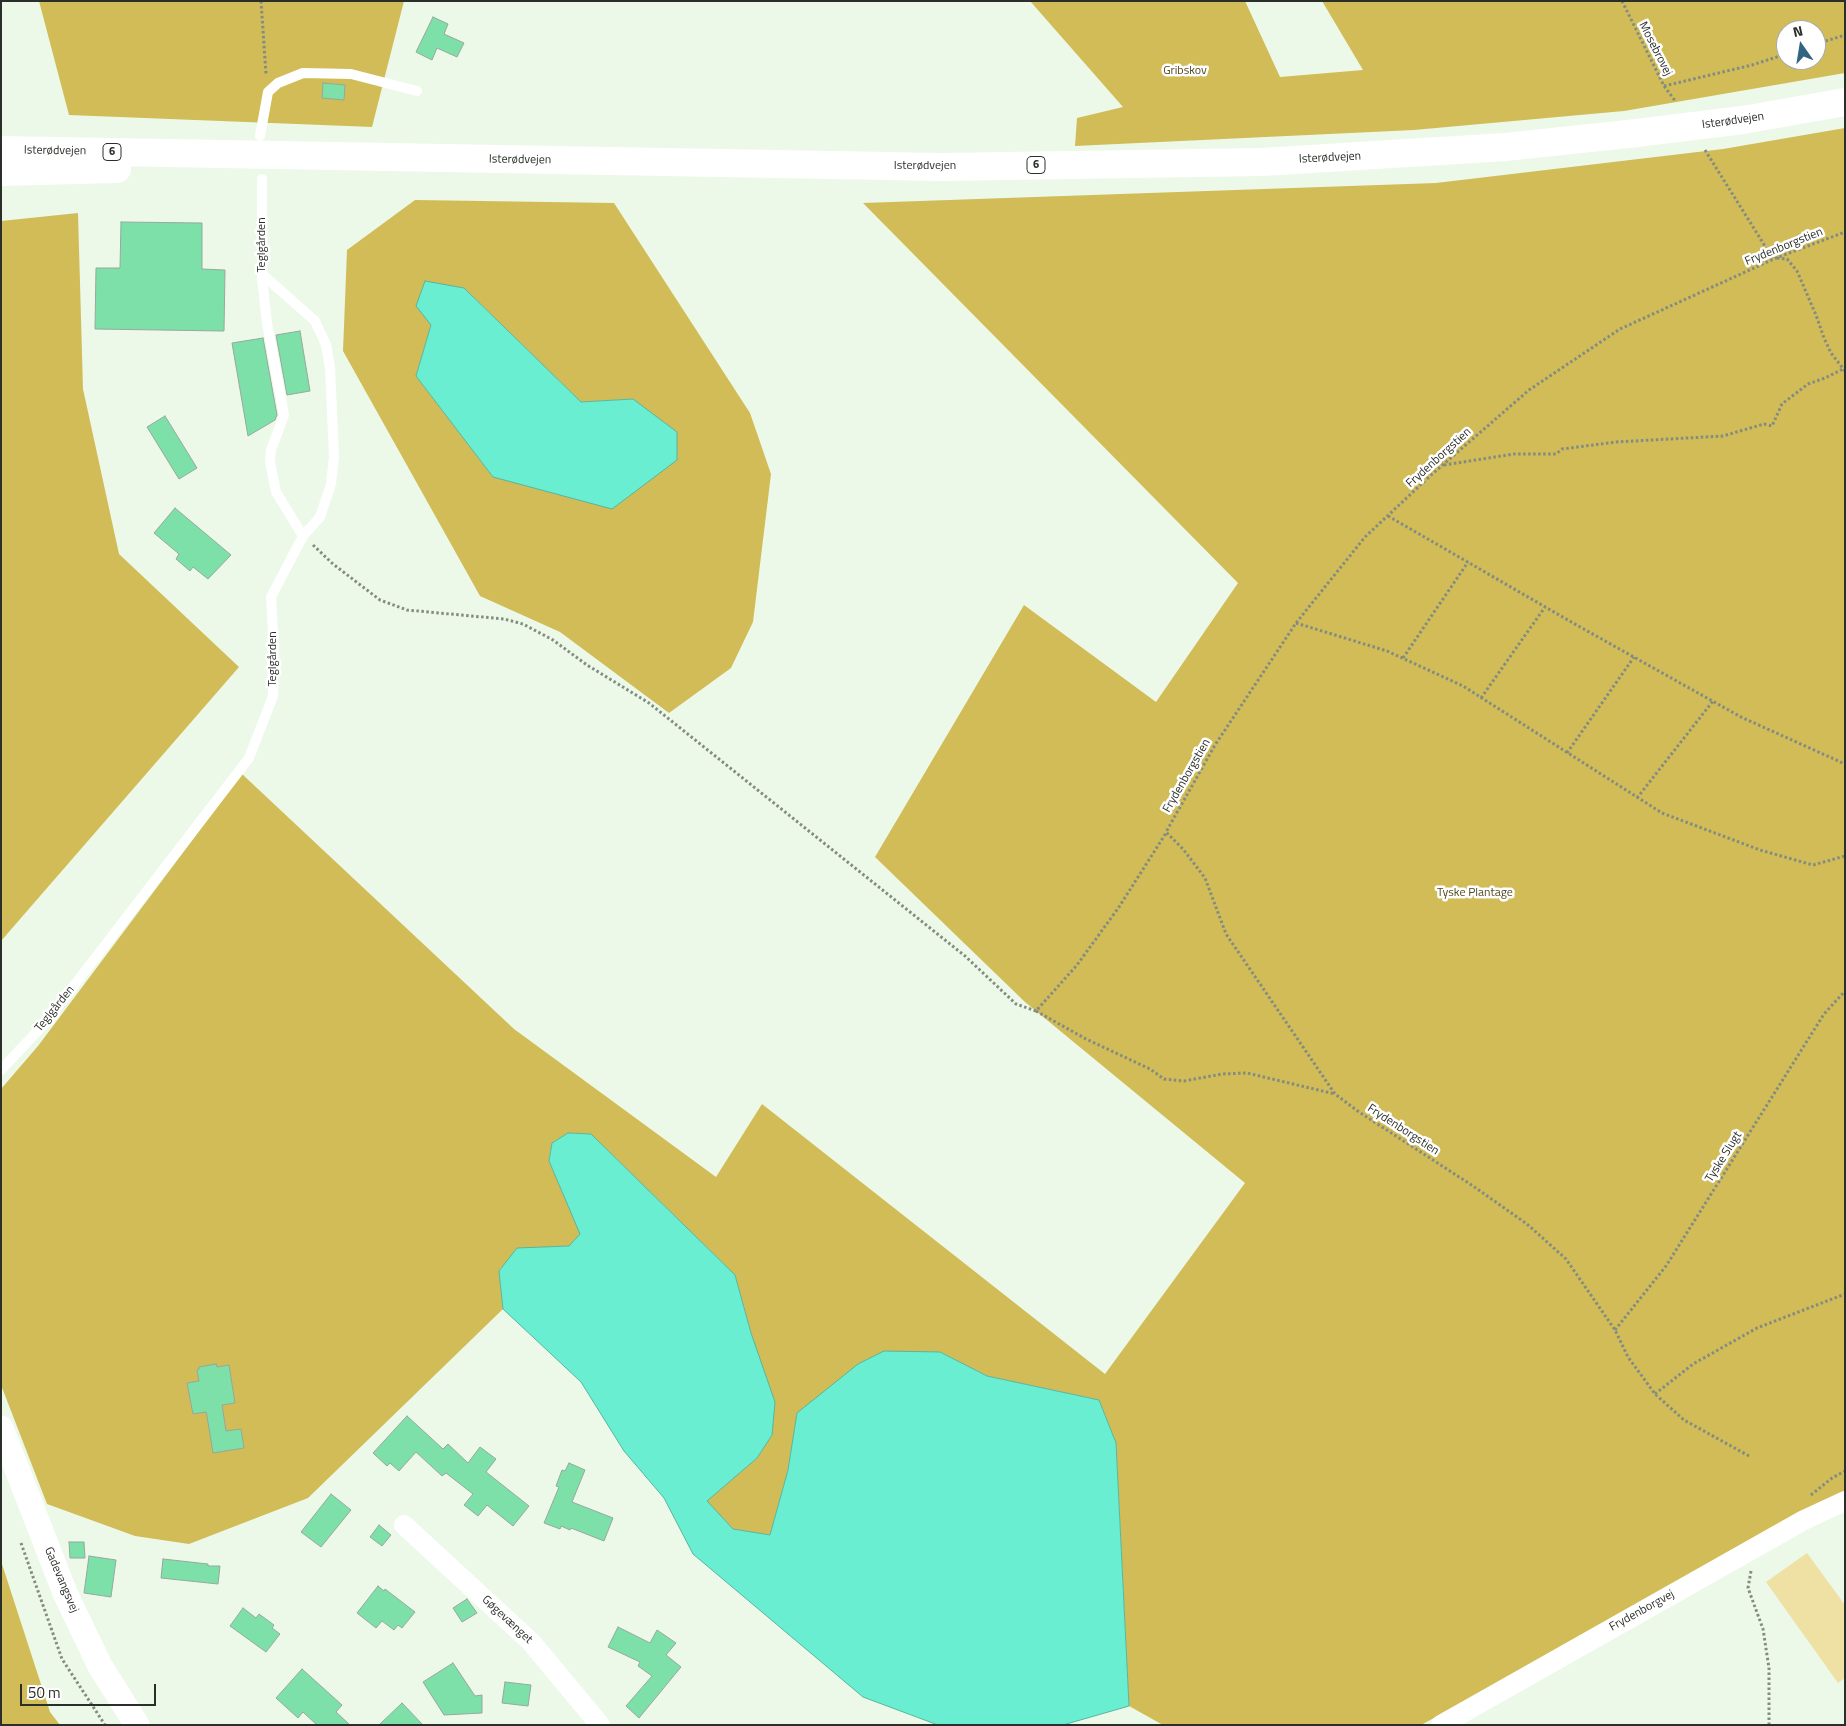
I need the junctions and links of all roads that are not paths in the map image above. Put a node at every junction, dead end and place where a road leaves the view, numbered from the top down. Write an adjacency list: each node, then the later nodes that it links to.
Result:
1 (417, 91): 3 (lane)
2 (1845, 102): 5 (highway, Isterødvejen / 6)
3 (260, 136)
4 (1, 150): 5 (highway, Isterødvejen / 6)
5 (224, 154): 6 (highway)
6 (1, 172)
7 (262, 179): 8 (lane, Teglgården)
8 (262, 274): 9 (lane, Teglgården); 9 (lane)
9 (304, 536): 10 (lane, Teglgården)
10 (1, 1070)
11 (1, 1428): 14 (street, Gadevangsvej)
12 (1845, 1501): 16 (street, Frydenborgvej)
13 (404, 1525): 15 (street, Gøgevænget)
14 (137, 1725)
15 (600, 1725)
16 (1441, 1725)

